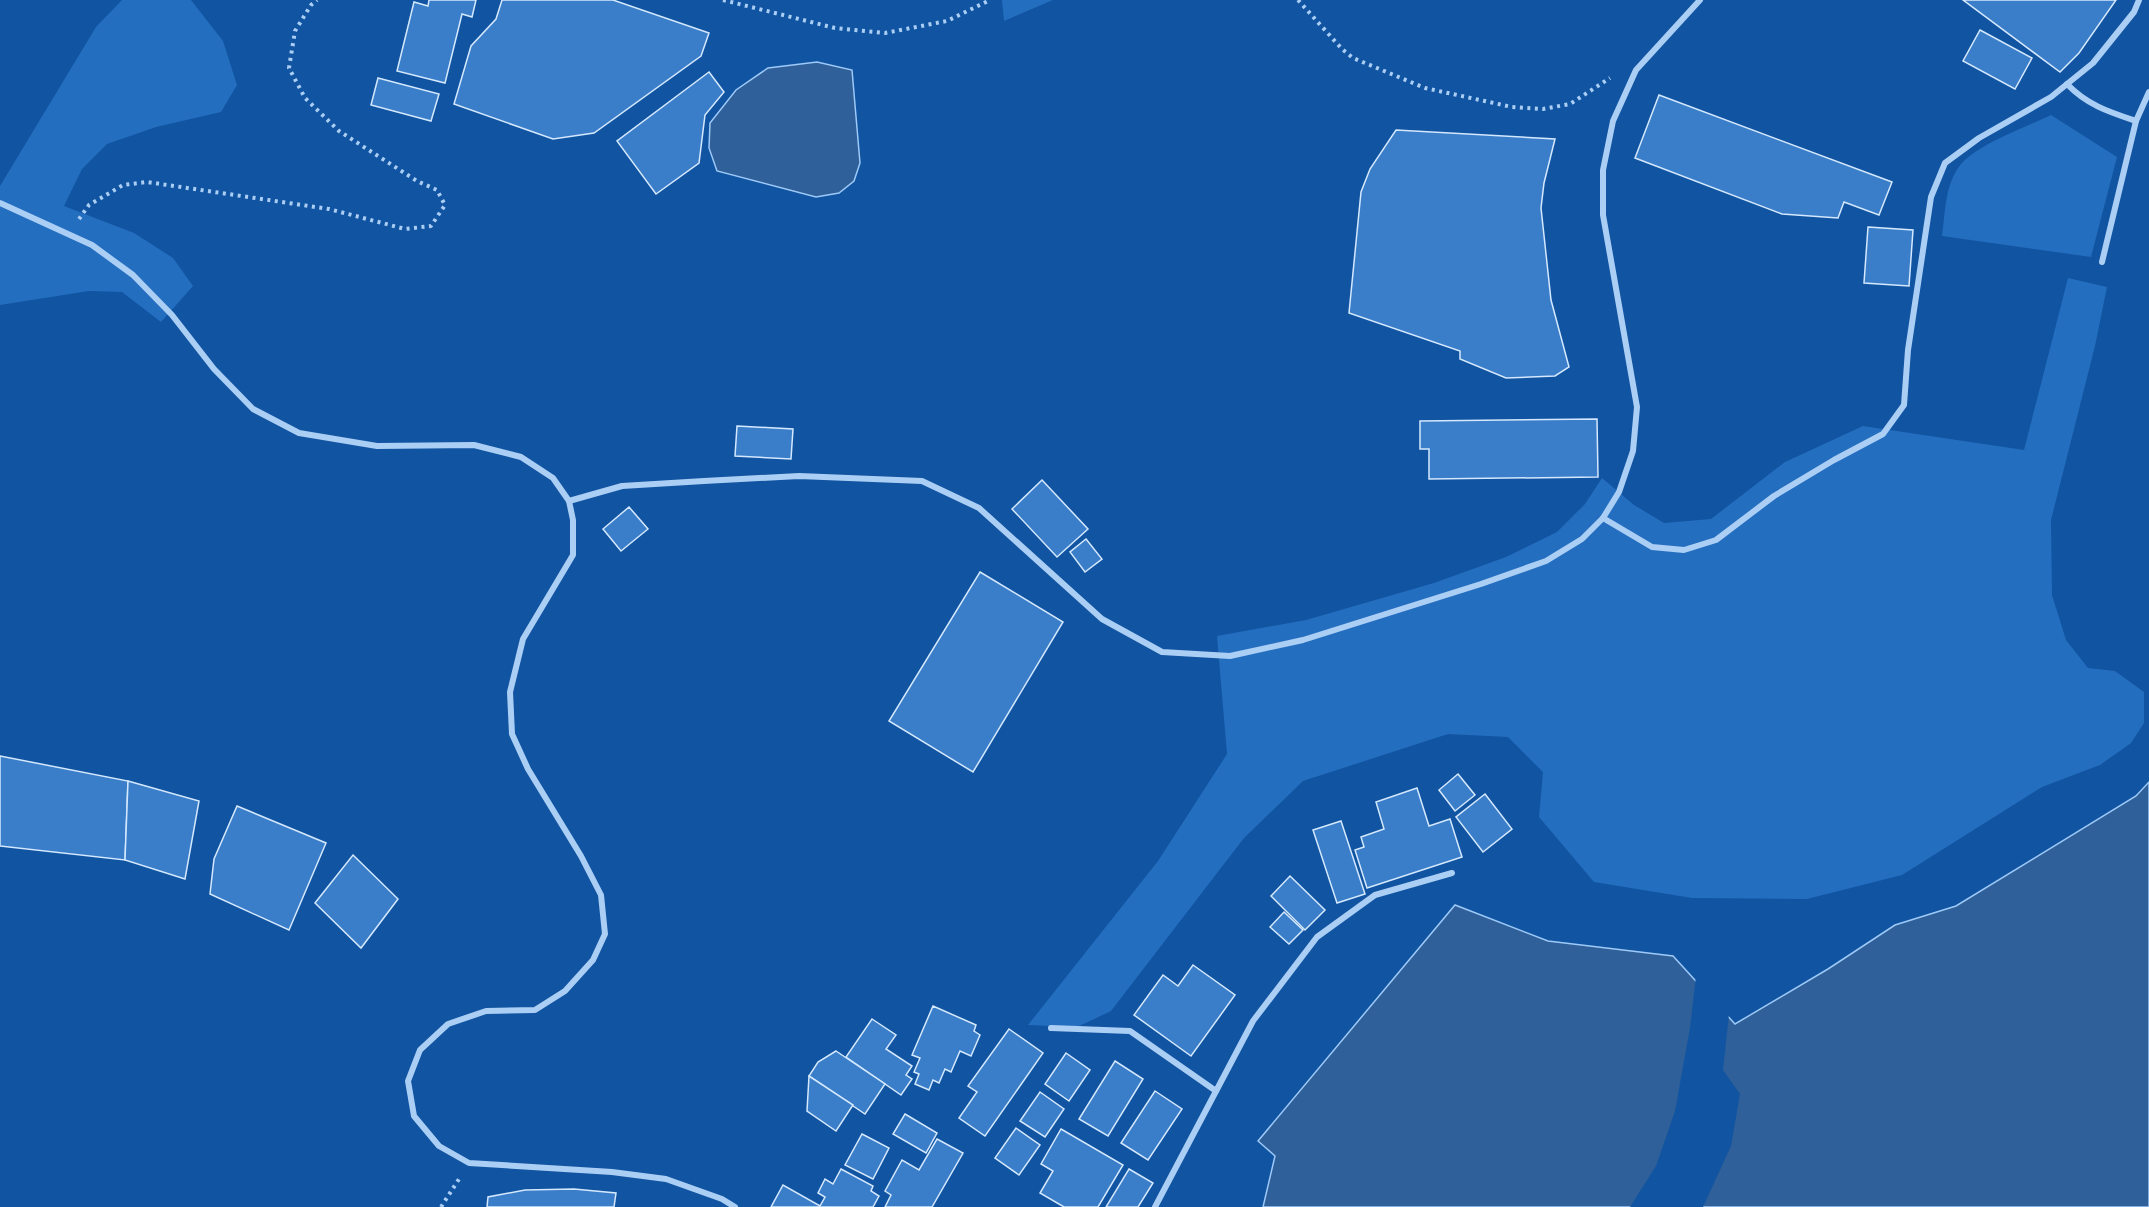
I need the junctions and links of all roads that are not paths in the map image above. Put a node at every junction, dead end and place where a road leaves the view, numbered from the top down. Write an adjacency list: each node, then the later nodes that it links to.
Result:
1 (1700, 0): 9 (street)
2 (2139, 0): 3 (street)
3 (2067, 84): 5 (street); 9 (street)
4 (2149, 92): 5 (street)
5 (2136, 121): 7 (street)
6 (0, 203): 8 (street)
7 (2102, 262)
8 (569, 501): 9 (street); 13 (street)
9 (1603, 518)
10 (1452, 873): 12 (street)
11 (1051, 1028): 12 (street)
12 (1216, 1091): 14 (street)
13 (735, 1207)
14 (1155, 1207)

